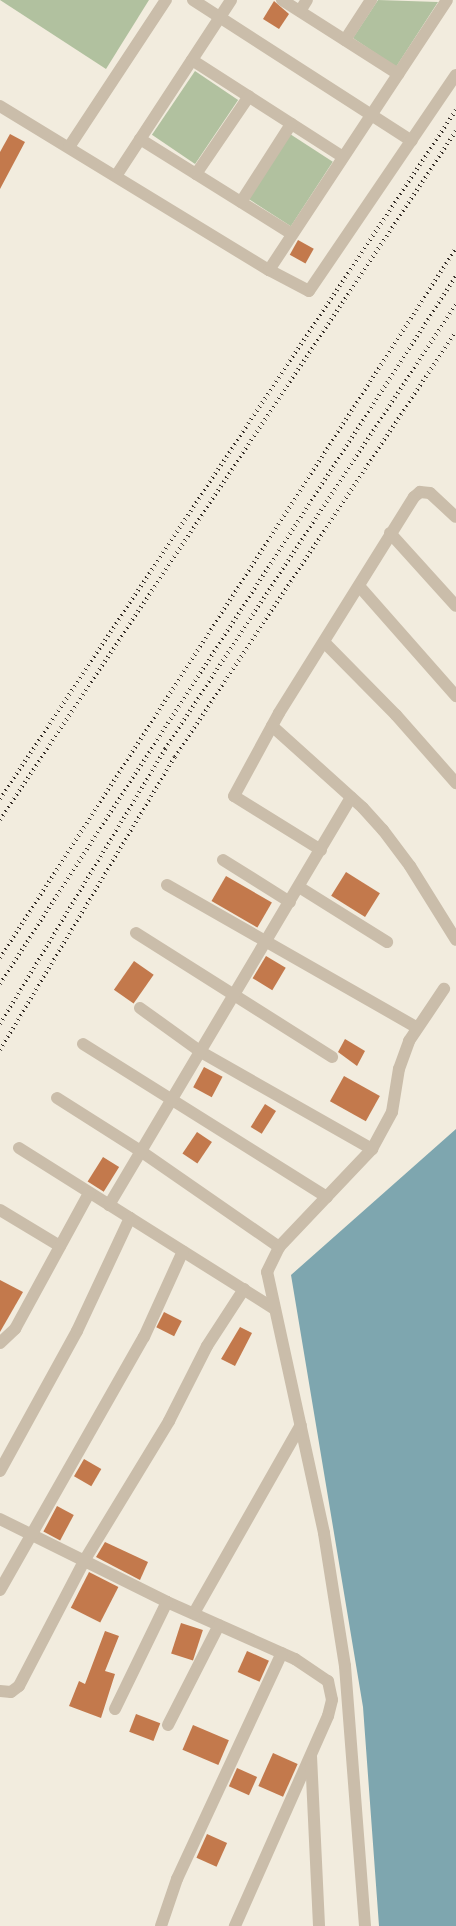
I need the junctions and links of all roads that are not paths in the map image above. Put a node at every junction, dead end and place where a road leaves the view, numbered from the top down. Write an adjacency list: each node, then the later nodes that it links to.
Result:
1 (166, 0): 20 (street)
2 (193, 0): 9 (street)
3 (231, 0): 9 (street)
4 (282, 0): 8 (street)
5 (307, 0): 8 (street)
6 (371, 0): 10 (street)
7 (446, 0): 12 (street)
8 (300, 11): 10 (street)
9 (220, 17): 11 (street); 16 (street)
10 (345, 40): 12 (street)
11 (192, 60): 14 (street); 18 (street)
12 (398, 74): 16 (street)
13 (456, 75): 19 (street)
14 (249, 96): 17 (street); 22 (street)
15 (0, 106): 20 (street)
16 (372, 113): 19 (street); 21 (street)
17 (291, 124): 21 (street); 24 (street)
18 (140, 139): 22 (street); 23 (street)
19 (412, 141): 26 (street)
20 (69, 147): 23 (street)
21 (343, 157): 25 (street)
22 (196, 174): 24 (street)
23 (116, 176): 26 (street)
24 (240, 202): 25 (street)
25 (292, 234): 26 (street)
26 (269, 270)
27 (456, 517): 28 (street)
28 (390, 533): 29 (street); 30 (street)
29 (358, 586): 31 (street); 32 (street)
30 (456, 606)
31 (324, 642): 33 (street); 34 (street)
32 (456, 696)
33 (272, 726): 35 (street); 36 (street)
34 (456, 783)
35 (351, 797): 36 (street); 42 (street)
36 (321, 850): 39 (street)
37 (223, 860): 40 (street)
38 (167, 884): 44 (street)
39 (299, 887): 40 (street); 43 (street)
40 (290, 902): 44 (street)
41 (136, 933): 46 (street)
42 (456, 940)
43 (387, 942)
44 (265, 944): 46 (street); 48 (street)
45 (444, 989): 48 (street)
46 (233, 997): 50 (street); 51 (street)
47 (140, 1008): 50 (street)
48 (416, 1027): 55 (street)
49 (83, 1044): 53 (street)
50 (201, 1052): 53 (street); 55 (street)
51 (332, 1057)
52 (56, 1098): 56 (street)
53 (171, 1102): 56 (street); 58 (street)
54 (19, 1148): 57 (street)
55 (372, 1150): 58 (street)
56 (142, 1152): 59 (street); 63 (street)
57 (89, 1193): 59 (street); 62 (street)
58 (327, 1196): 63 (street)
59 (109, 1205): 61 (street)
60 (0, 1210): 62 (street)
61 (130, 1218): 64 (street); 69 (street)
62 (60, 1246): 67 (street)
63 (279, 1247): 66 (street)
64 (183, 1250): 65 (street); 71 (street)
65 (244, 1289): 66 (street); 72 (street)
66 (273, 1308): 68 (street)
67 (0, 1343)
68 (301, 1425): 75 (street); 85 (street)
69 (0, 1471)
70 (0, 1519): 71 (street)
71 (30, 1534): 72 (street); 73 (street)
72 (84, 1561): 74 (street); 78 (street)
73 (0, 1590)
74 (167, 1602): 75 (street); 79 (street)
75 (194, 1613): 76 (street)
76 (219, 1625): 77 (street); 80 (street)
77 (282, 1653): 81 (street); 82 (street)
78 (0, 1691)
79 (115, 1710)
80 (168, 1725)
81 (311, 1754): 83 (street); 84 (street)
82 (161, 1926)
83 (235, 1926)
84 (318, 1926)
85 (365, 1926)

